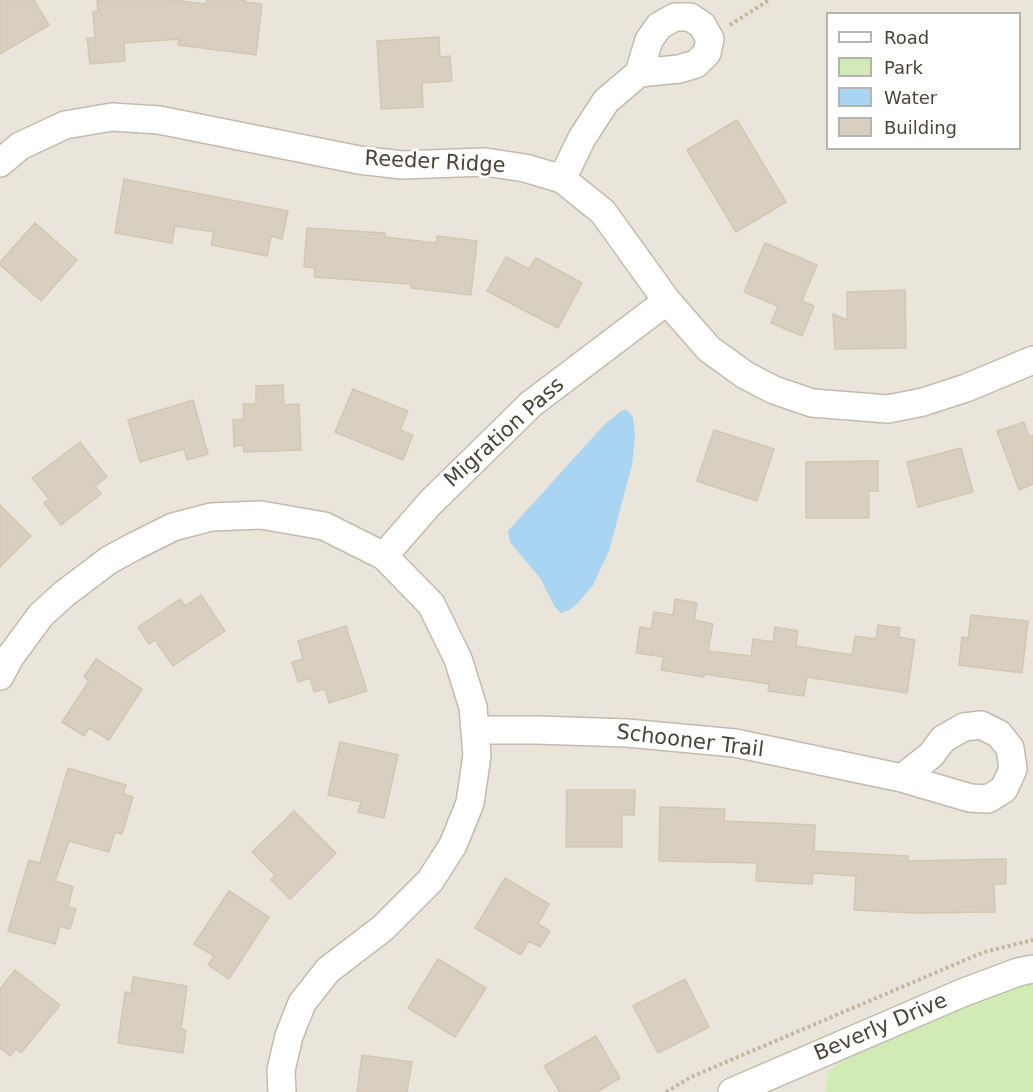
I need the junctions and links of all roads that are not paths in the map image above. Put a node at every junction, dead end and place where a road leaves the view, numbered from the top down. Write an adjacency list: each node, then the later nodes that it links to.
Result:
1 (639, 73): 1 (street); 3 (street)
2 (0, 164): 3 (street, Reeder Ridge)
3 (562, 179): 4 (street, Reeder Ridge)
4 (667, 301): 5 (street, Reeder Ridge); 6 (street, Migration Pass)
5 (1033, 360)
6 (384, 556): 7 (street); 8 (street)
7 (0, 676)
8 (476, 730): 9 (street, Schooner Trail); 11 (street)
9 (902, 778)
10 (1033, 969): 12 (street, Beverly Drive)
11 (282, 1092)
12 (732, 1092)

